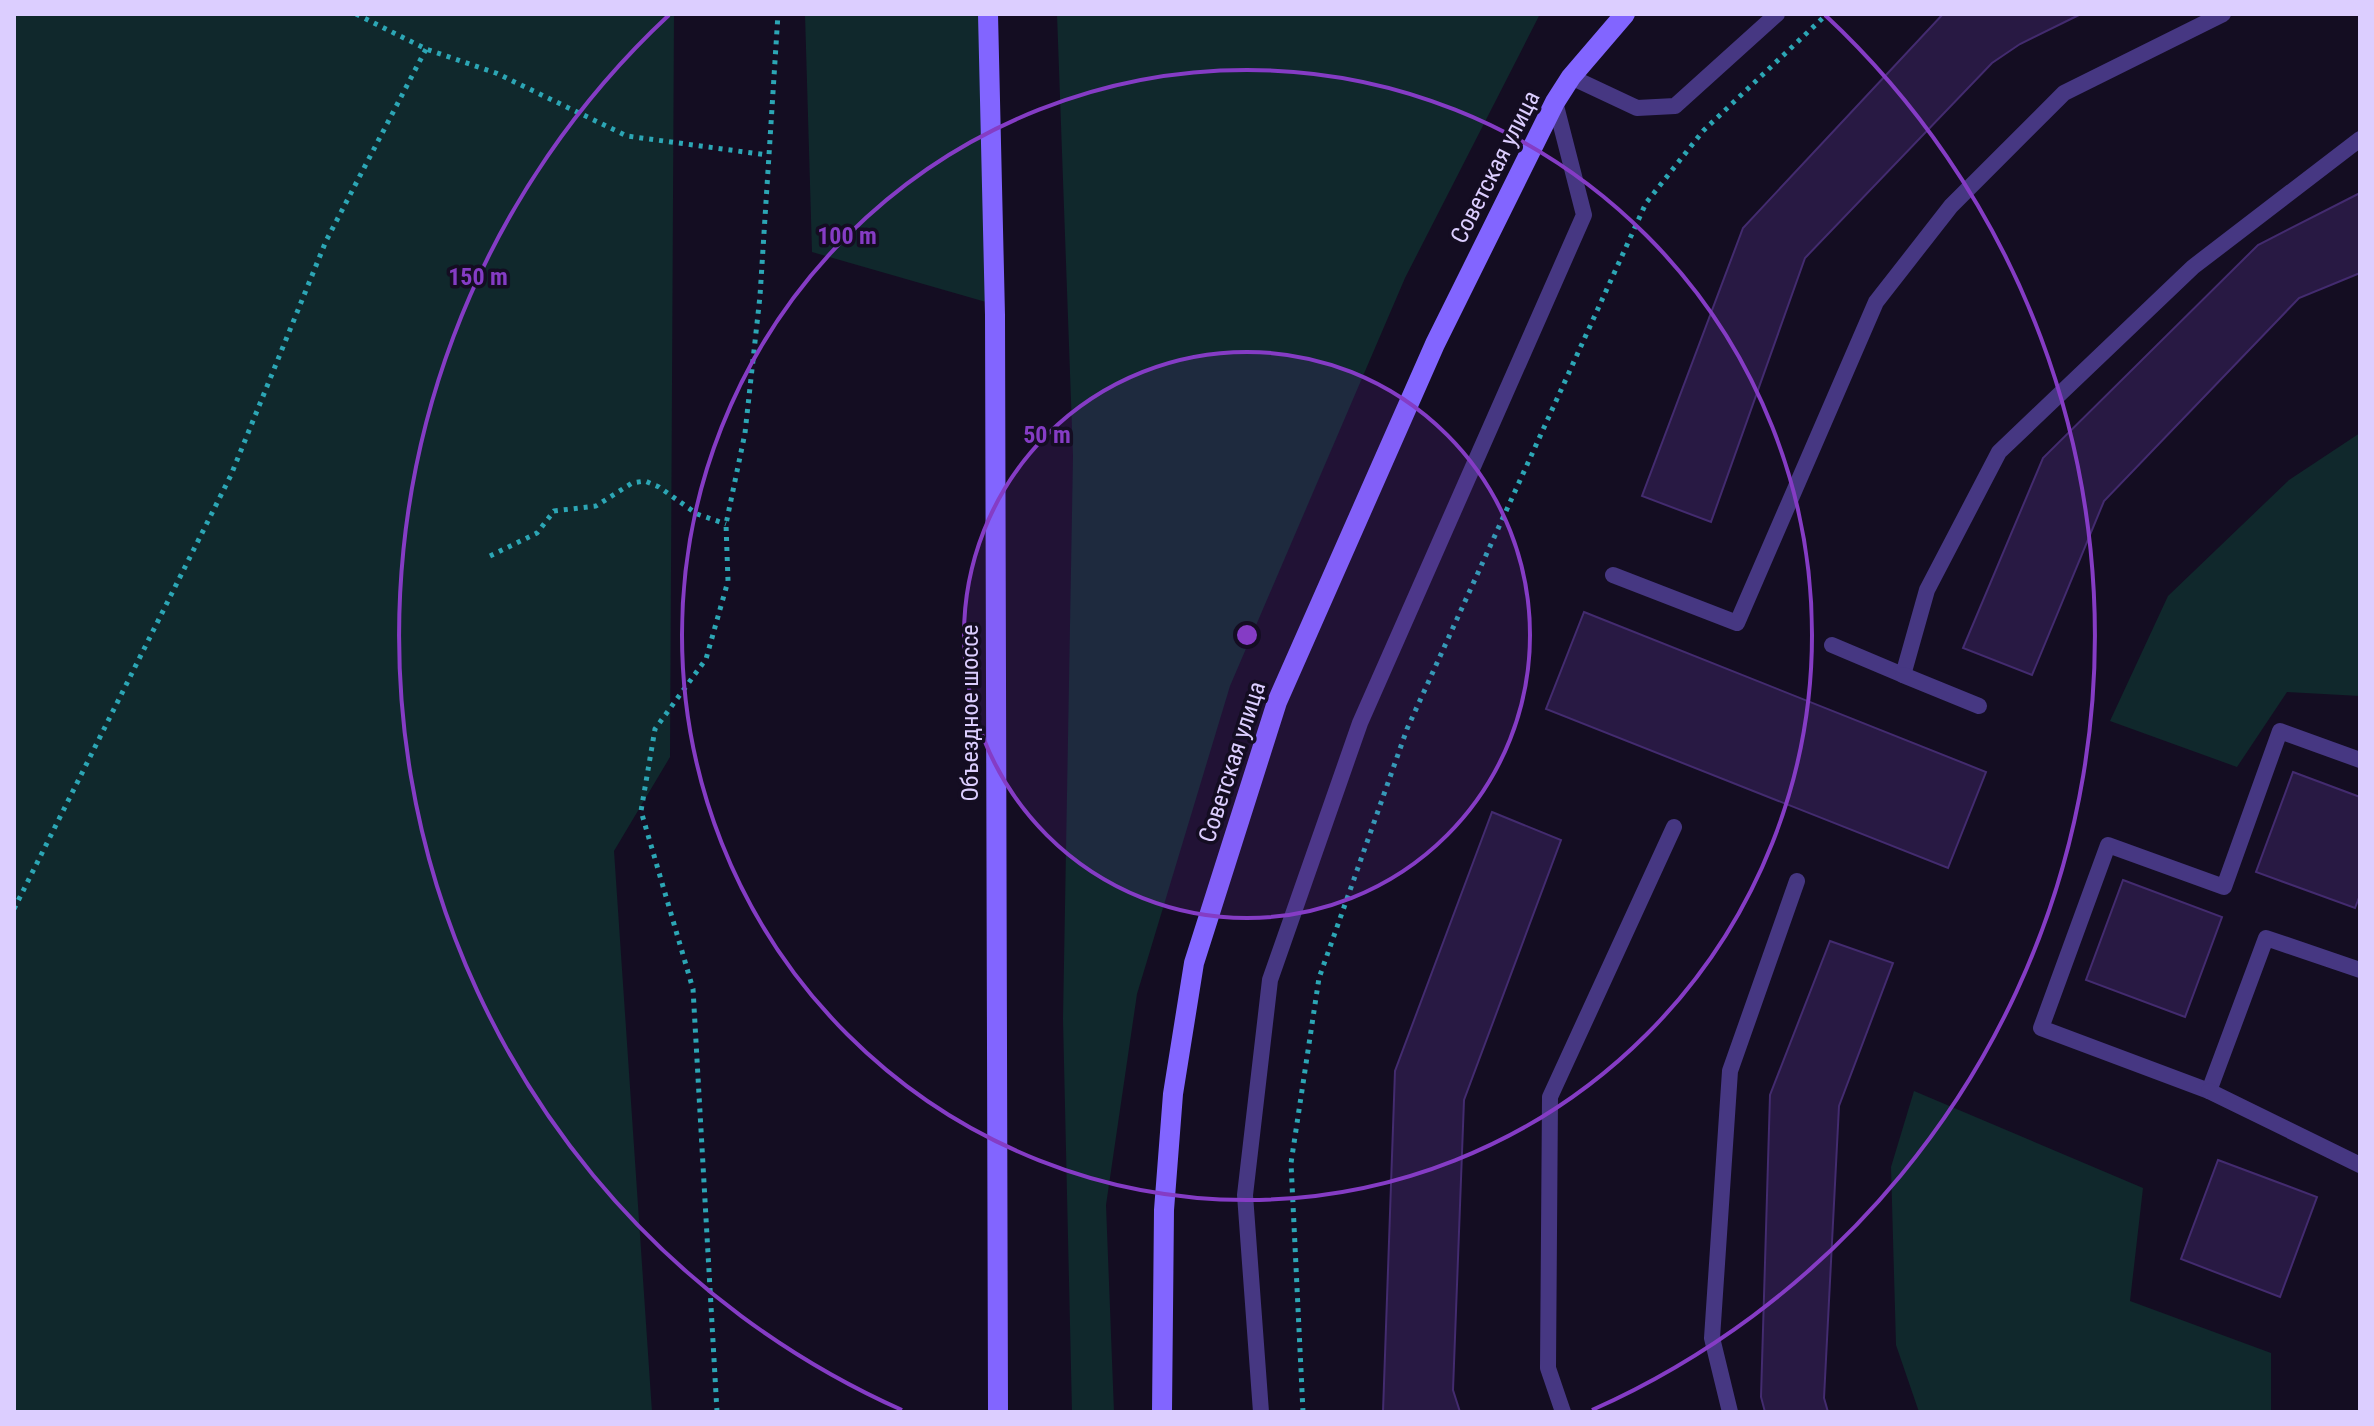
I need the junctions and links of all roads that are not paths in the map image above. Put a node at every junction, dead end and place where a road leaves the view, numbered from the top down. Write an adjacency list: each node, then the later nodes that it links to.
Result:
1 (988, 14): 18 (street, Объездное шоссе)
2 (1625, 14): 5 (street, Советская улица)
3 (1777, 14): 5 (lane)
4 (2223, 14): 8 (lane)
5 (1571, 77): 6 (street, Советская улица)
6 (1555, 102): 19 (street, Советская улица); 20 (lane)
7 (2360, 139): 10 (lane)
8 (1613, 575)
9 (1832, 645): 10 (lane)
10 (1903, 675): 11 (lane)
11 (1979, 706)
12 (2360, 760): 16 (lane)
13 (1674, 827): 21 (lane)
14 (1797, 881): 22 (lane)
15 (2360, 970): 16 (lane)
16 (2209, 1091): 17 (lane)
17 (2360, 1165)
18 (998, 1412)
19 (1162, 1412)
20 (1261, 1412)
21 (1563, 1412)
22 (1730, 1412)

